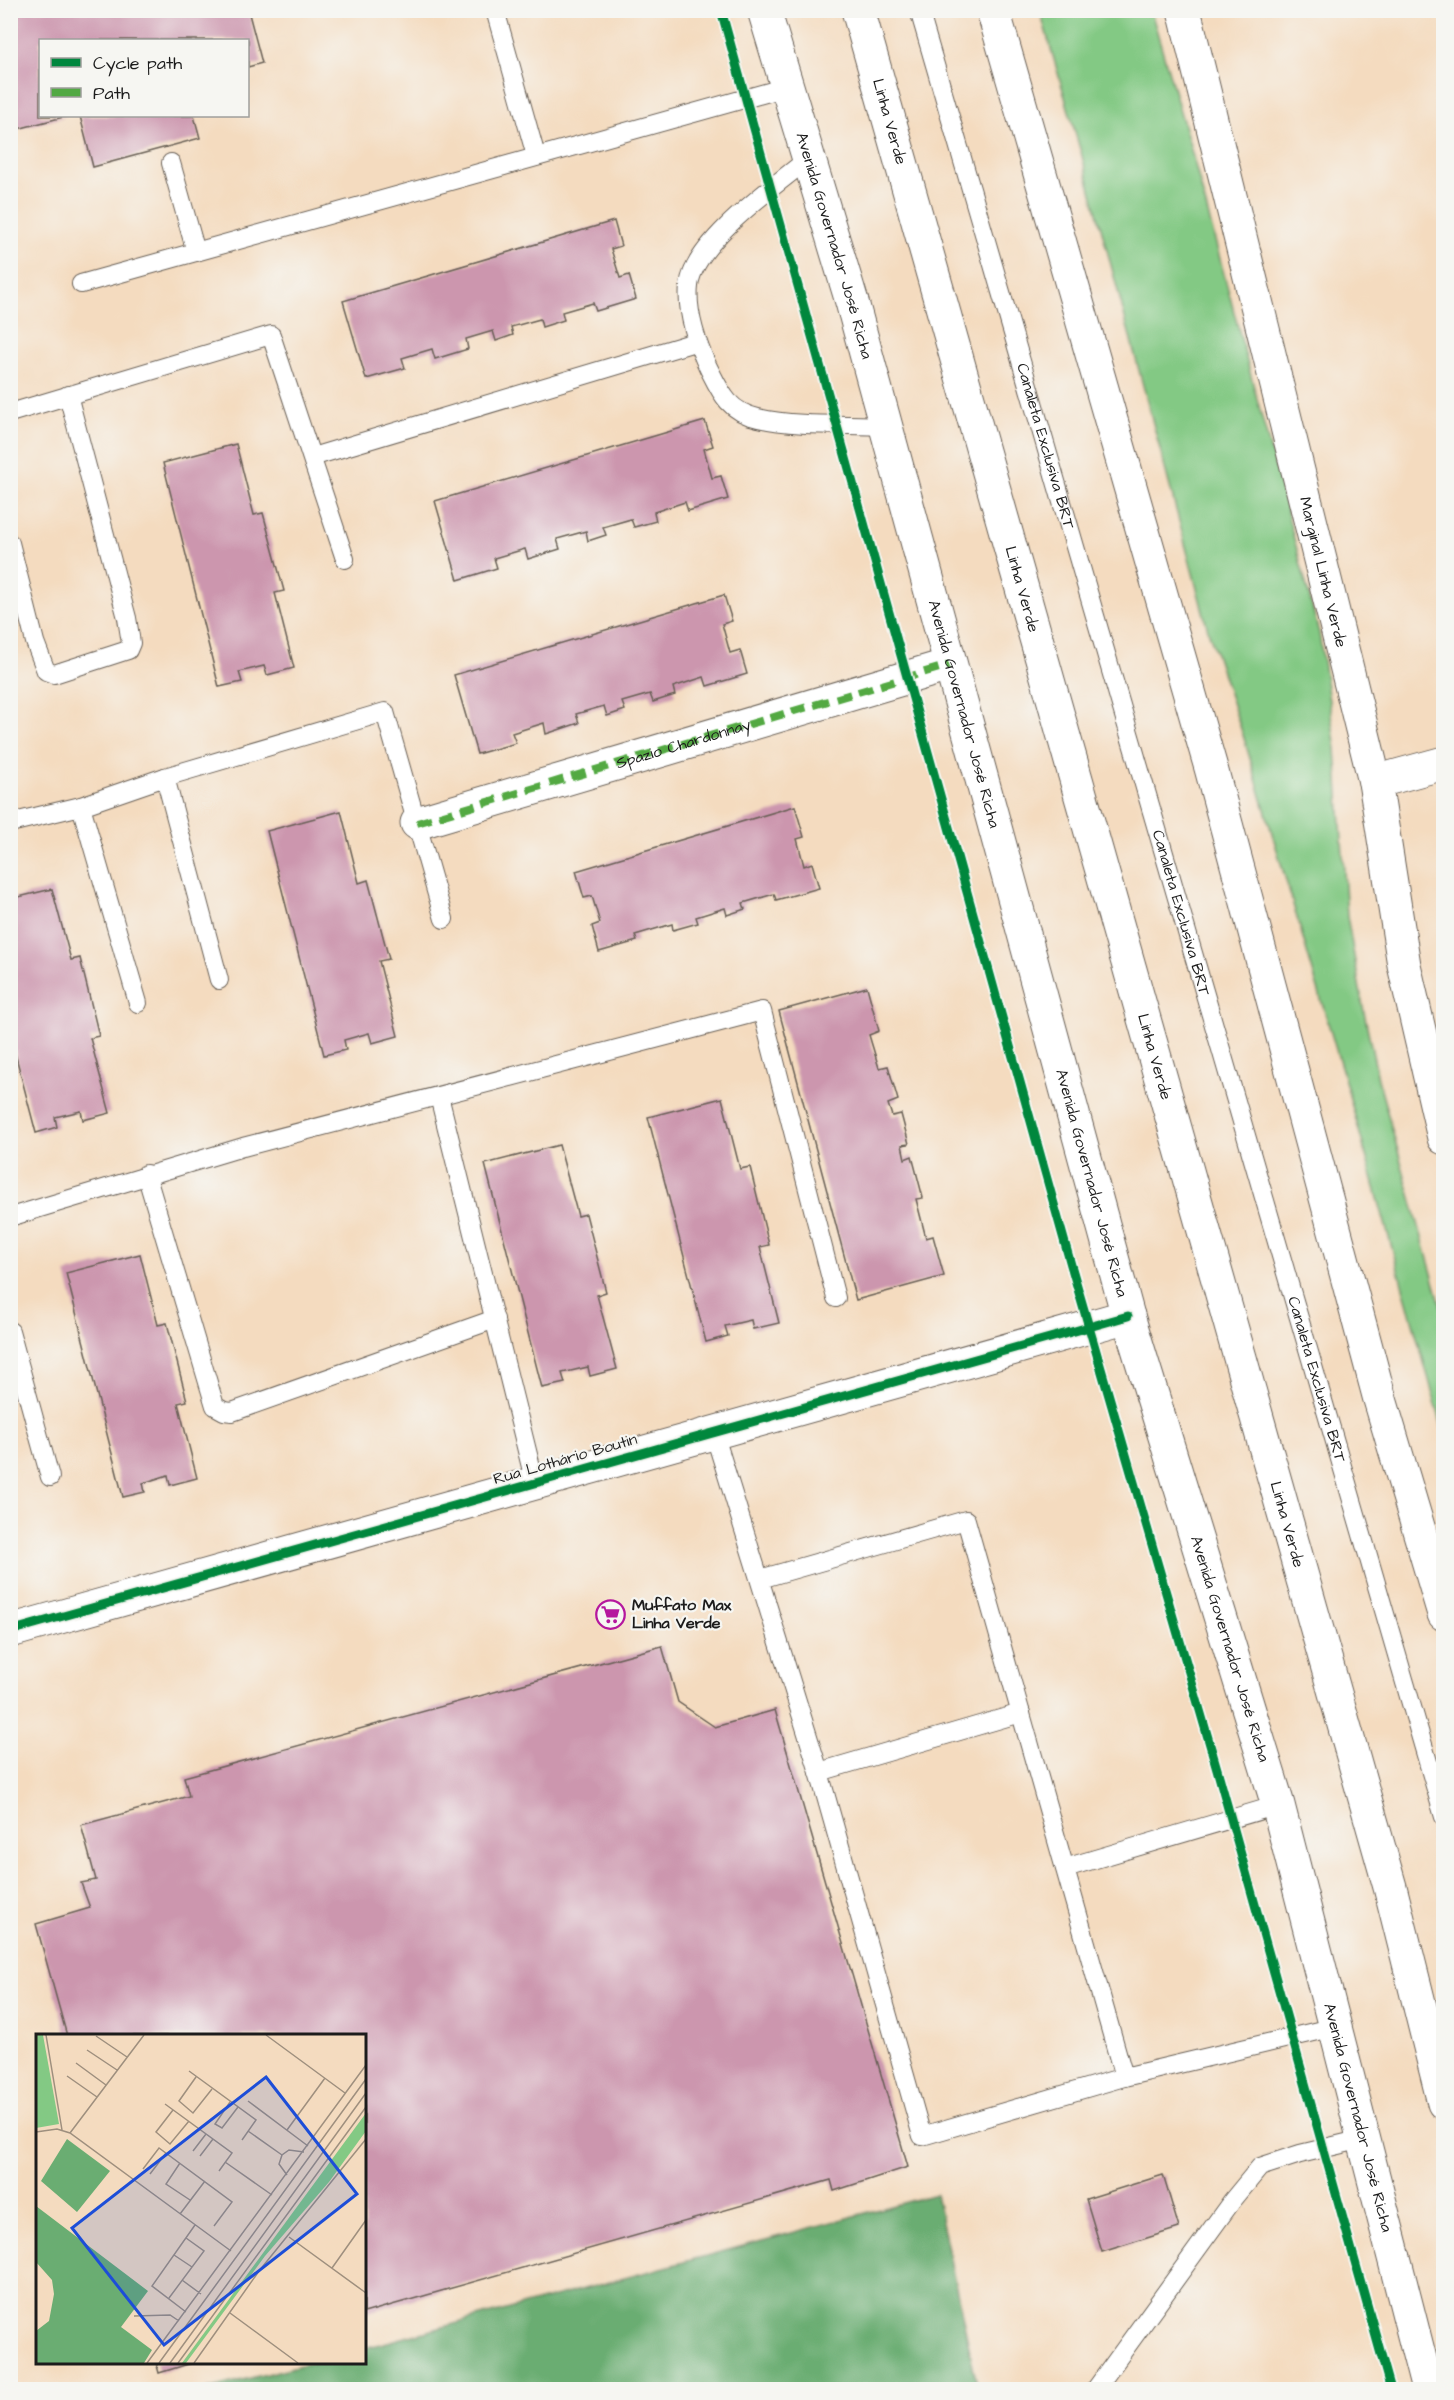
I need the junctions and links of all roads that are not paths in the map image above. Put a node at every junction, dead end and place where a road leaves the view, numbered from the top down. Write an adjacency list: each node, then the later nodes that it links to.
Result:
1 (495, 10): 8 (lane)
2 (764, 10): 7 (main road, Avenida Governador José Richa)
3 (858, 10): 51 (main road, Linha Verde)
4 (919, 10): 47 (lane, Canaleta Exclusiva BRT)
5 (993, 10): 42 (main road)
6 (1184, 10): 23 (main road, Marginal Linha Verde)
7 (787, 87): 8 (lane); 9 (main road, Avenida Governador José Richa)
8 (536, 156): 11 (lane)
9 (809, 158): 13 (lane); 16 (main road, Avenida Governador José Richa)
10 (171, 163): 11 (lane)
11 (196, 252): 12 (lane)
12 (81, 285)
13 (695, 342): 16 (lane); 17 (lane)
14 (68, 395): 15 (lane); 17 (lane); 18 (lane)
15 (10, 412)
16 (885, 426): 20 (main road, Avenida Governador José Richa)
17 (312, 457): 19 (lane)
18 (10, 543)
19 (345, 558)
20 (949, 665): 26 (main road, Spazio Chardonnay); 35 (main road, Avenida Governador José Richa)
21 (1443, 763): 23 (main road)
22 (165, 777): 24 (lane); 26 (lane); 28 (lane)
23 (1375, 782): 31 (main road, Marginal Linha Verde)
24 (81, 806): 25 (lane); 29 (lane)
25 (10, 823)
26 (417, 823): 27 (lane)
27 (444, 919)
28 (219, 980)
29 (138, 1003)
30 (439, 1096): 32 (lane); 34 (lane); 36 (lane)
31 (1443, 1138)
32 (146, 1174): 33 (lane); 36 (lane)
33 (10, 1216)
34 (836, 1298)
35 (1128, 1316): 38 (main road, Rua Lothário Boutin); 46 (main road, Avenida Governador José Richa)
36 (495, 1319): 40 (lane)
37 (10, 1331): 39 (lane)
38 (714, 1433): 40 (main road, Rua Lothário Boutin); 41 (lane)
39 (50, 1477)
40 (535, 1483): 43 (main road, Rua Lothário Boutin)
41 (760, 1579): 44 (lane); 45 (lane)
42 (1443, 1614)
43 (10, 1631)
44 (1021, 1713): 45 (lane); 48 (lane)
45 (819, 1772): 50 (lane)
46 (1278, 1805): 48 (lane); 49 (main road, Avenida Governador José Richa)
47 (1443, 1817)
48 (1065, 1868): 50 (lane)
49 (1335, 2027): 50 (lane); 52 (main road, Avenida Governador José Richa)
50 (1124, 2077)
51 (1443, 2103)
52 (1363, 2139): 53 (lane); 54 (main road, Avenida Governador José Richa)
53 (1095, 2390)
54 (1428, 2390)

